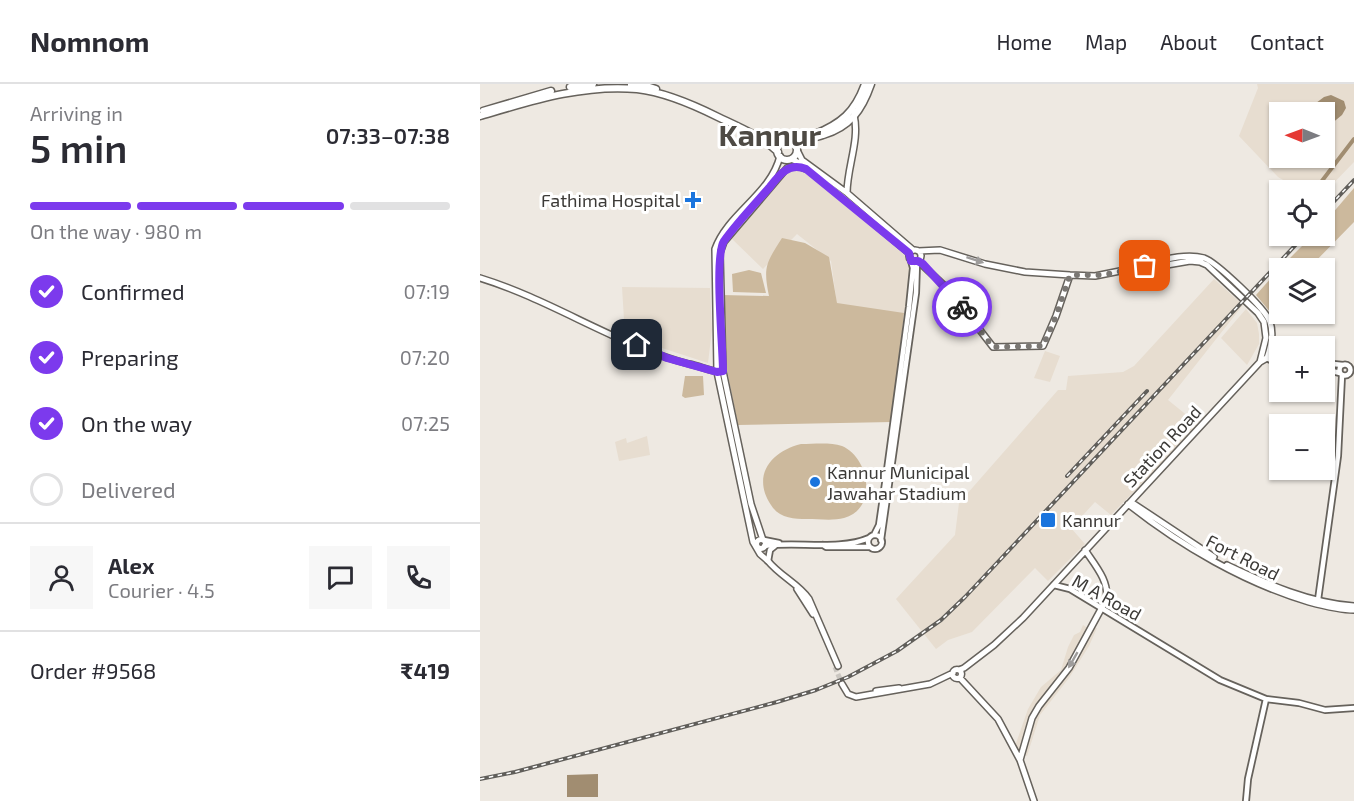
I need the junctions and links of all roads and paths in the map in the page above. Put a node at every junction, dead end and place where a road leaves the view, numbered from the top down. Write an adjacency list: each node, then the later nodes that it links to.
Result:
1 (593, 84): 5 (highway)
2 (631, 84): 6 (highway)
3 (865, 84): 8 (highway)
4 (871, 84): 8 (highway)
5 (579, 85): 7 (highway)
6 (641, 86): 7 (highway); 9 (highway)
7 (480, 114)
8 (854, 114): 10 (highway); 11 (highway); 16 (main road)
9 (758, 136): 10 (highway); 12 (highway)
10 (786, 140): 11 (highway); 12 (highway)
11 (797, 148): 13 (highway); 16 (main road)
12 (777, 152): 13 (highway); 15 (main road); 15 (main road)
13 (790, 159): 14 (main road); 15 (main road)
14 (806, 169): 15 (main road); 17 (main road)
15 (775, 176): 27 (main road); 31 (main road)
16 (847, 193): 17 (main road)
17 (913, 251): 18 (main road); 18 (main road); 20 (main road, one-way to 20)
18 (915, 261): 20 (main road); 34 (street)
19 (1154, 265): 20 (main road); 22 (main road); 25 (main road)
20 (1070, 275)
21 (480, 278): 30 (main road)
22 (1271, 336)
23 (1269, 347): 25 (main road)
24 (1269, 358): 25 (street)
25 (1263, 359): 26 (street); 35 (main road, Station Road)
26 (1269, 361)
27 (717, 363): 30 (main road); 31 (main road)
28 (1335, 364): 29 (street)
29 (1343, 365): 33 (street); 33 (street)
30 (702, 368): 31 (main road)
31 (720, 371): 36 (main road); 37 (main road)
32 (1335, 371): 33 (street)
33 (1344, 374): 48 (street)
34 (892, 447): 38 (street); 40 (street)
35 (1130, 503): 45 (main road, Station Road); 48 (main road, Fort Road)
36 (758, 528): 41 (main road); 42 (street)
37 (750, 531): 41 (main road); 46 (main road)
38 (874, 535): 39 (street); 40 (street)
39 (868, 538): 43 (street); 44 (street)
40 (881, 540): 44 (street)
41 (762, 544): 42 (street); 46 (main road)
42 (777, 544): 43 (street); 46 (street)
43 (823, 545): 44 (street)
44 (870, 547)
45 (1085, 550): 47 (main road, Station Road); 50 (main road)
46 (768, 561): 51 (main road)
47 (1054, 585): 50 (street, M A Road); 52 (main road, Station Road)
48 (1318, 602): 49 (main road, Fort Road)
49 (1354, 608)
50 (1102, 609): 54 (street, M A Road); 56 (main road, one-way to 56)
51 (836, 667)
52 (959, 673): 53 (main road, Station Road); 56 (main road)
53 (843, 684)
54 (1266, 699): 55 (street, M A Road); 58 (street)
55 (1354, 708)
56 (1020, 760): 57 (main road)
57 (1034, 801)
58 (1246, 801)

